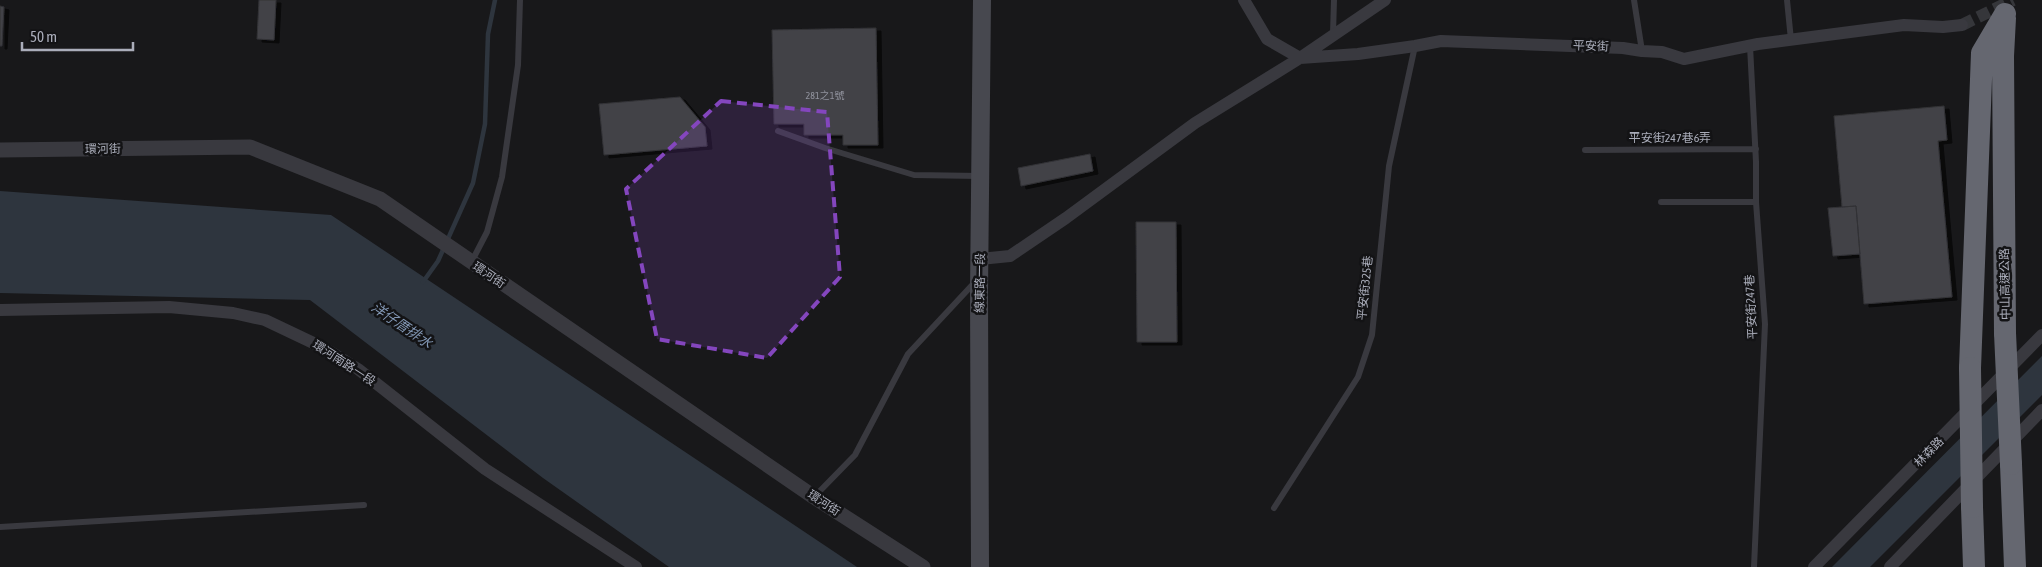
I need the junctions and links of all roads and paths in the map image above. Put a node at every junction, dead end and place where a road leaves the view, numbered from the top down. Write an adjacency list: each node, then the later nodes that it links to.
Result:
1 (520, 0): 24 (lane)
2 (982, 0): 20 (main road, 線東路一段)
3 (1244, 0): 15 (street)
4 (1334, 0): 10 (lane)
5 (1385, 0): 10 (street)
6 (1634, 0): 14 (lane)
7 (1787, 0): 11 (lane)
8 (2006, 7): 39 (highway, bridge); 40 (highway, 中山高速公路, bridge)
9 (1962, 25): 11 (street, 平安街)
10 (1333, 36): 15 (street)
11 (1791, 40): 13 (street, 平安街)
12 (1415, 46): 14 (street, 平安街); 15 (street, 平安街); 31 (lane, 平安街325巷)
13 (1750, 46): 14 (street, 平安街); 17 (lane, 平安街247巷)
14 (1642, 52)
15 (1300, 58): 23 (street)
16 (778, 131): 20 (lane)
17 (1756, 149): 19 (lane, 平安街247巷6弄); 22 (lane, 平安街247巷)
18 (0, 150): 24 (street, 環河街)
19 (1585, 150)
20 (981, 176): 23 (main road, 線東路一段)
21 (1661, 202): 22 (lane)
22 (1756, 202): 36 (lane, 平安街247巷)
23 (980, 258): 25 (main road, 線東路一段)
24 (471, 262): 29 (street, 環河街)
25 (979, 277): 29 (lane); 35 (main road, 線東路一段)
26 (0, 310): 33 (street, 環河南路一段)
27 (2042, 335): 37 (street, 林森路)
28 (2042, 410): 38 (street)
29 (814, 497): 34 (street, 環河街)
30 (364, 505): 32 (lane)
31 (1274, 508)
32 (0, 527)
33 (636, 567)
34 (922, 567)
35 (980, 567)
36 (1754, 567)
37 (1814, 567)
38 (1890, 567)
39 (1974, 567)
40 (2016, 567)

